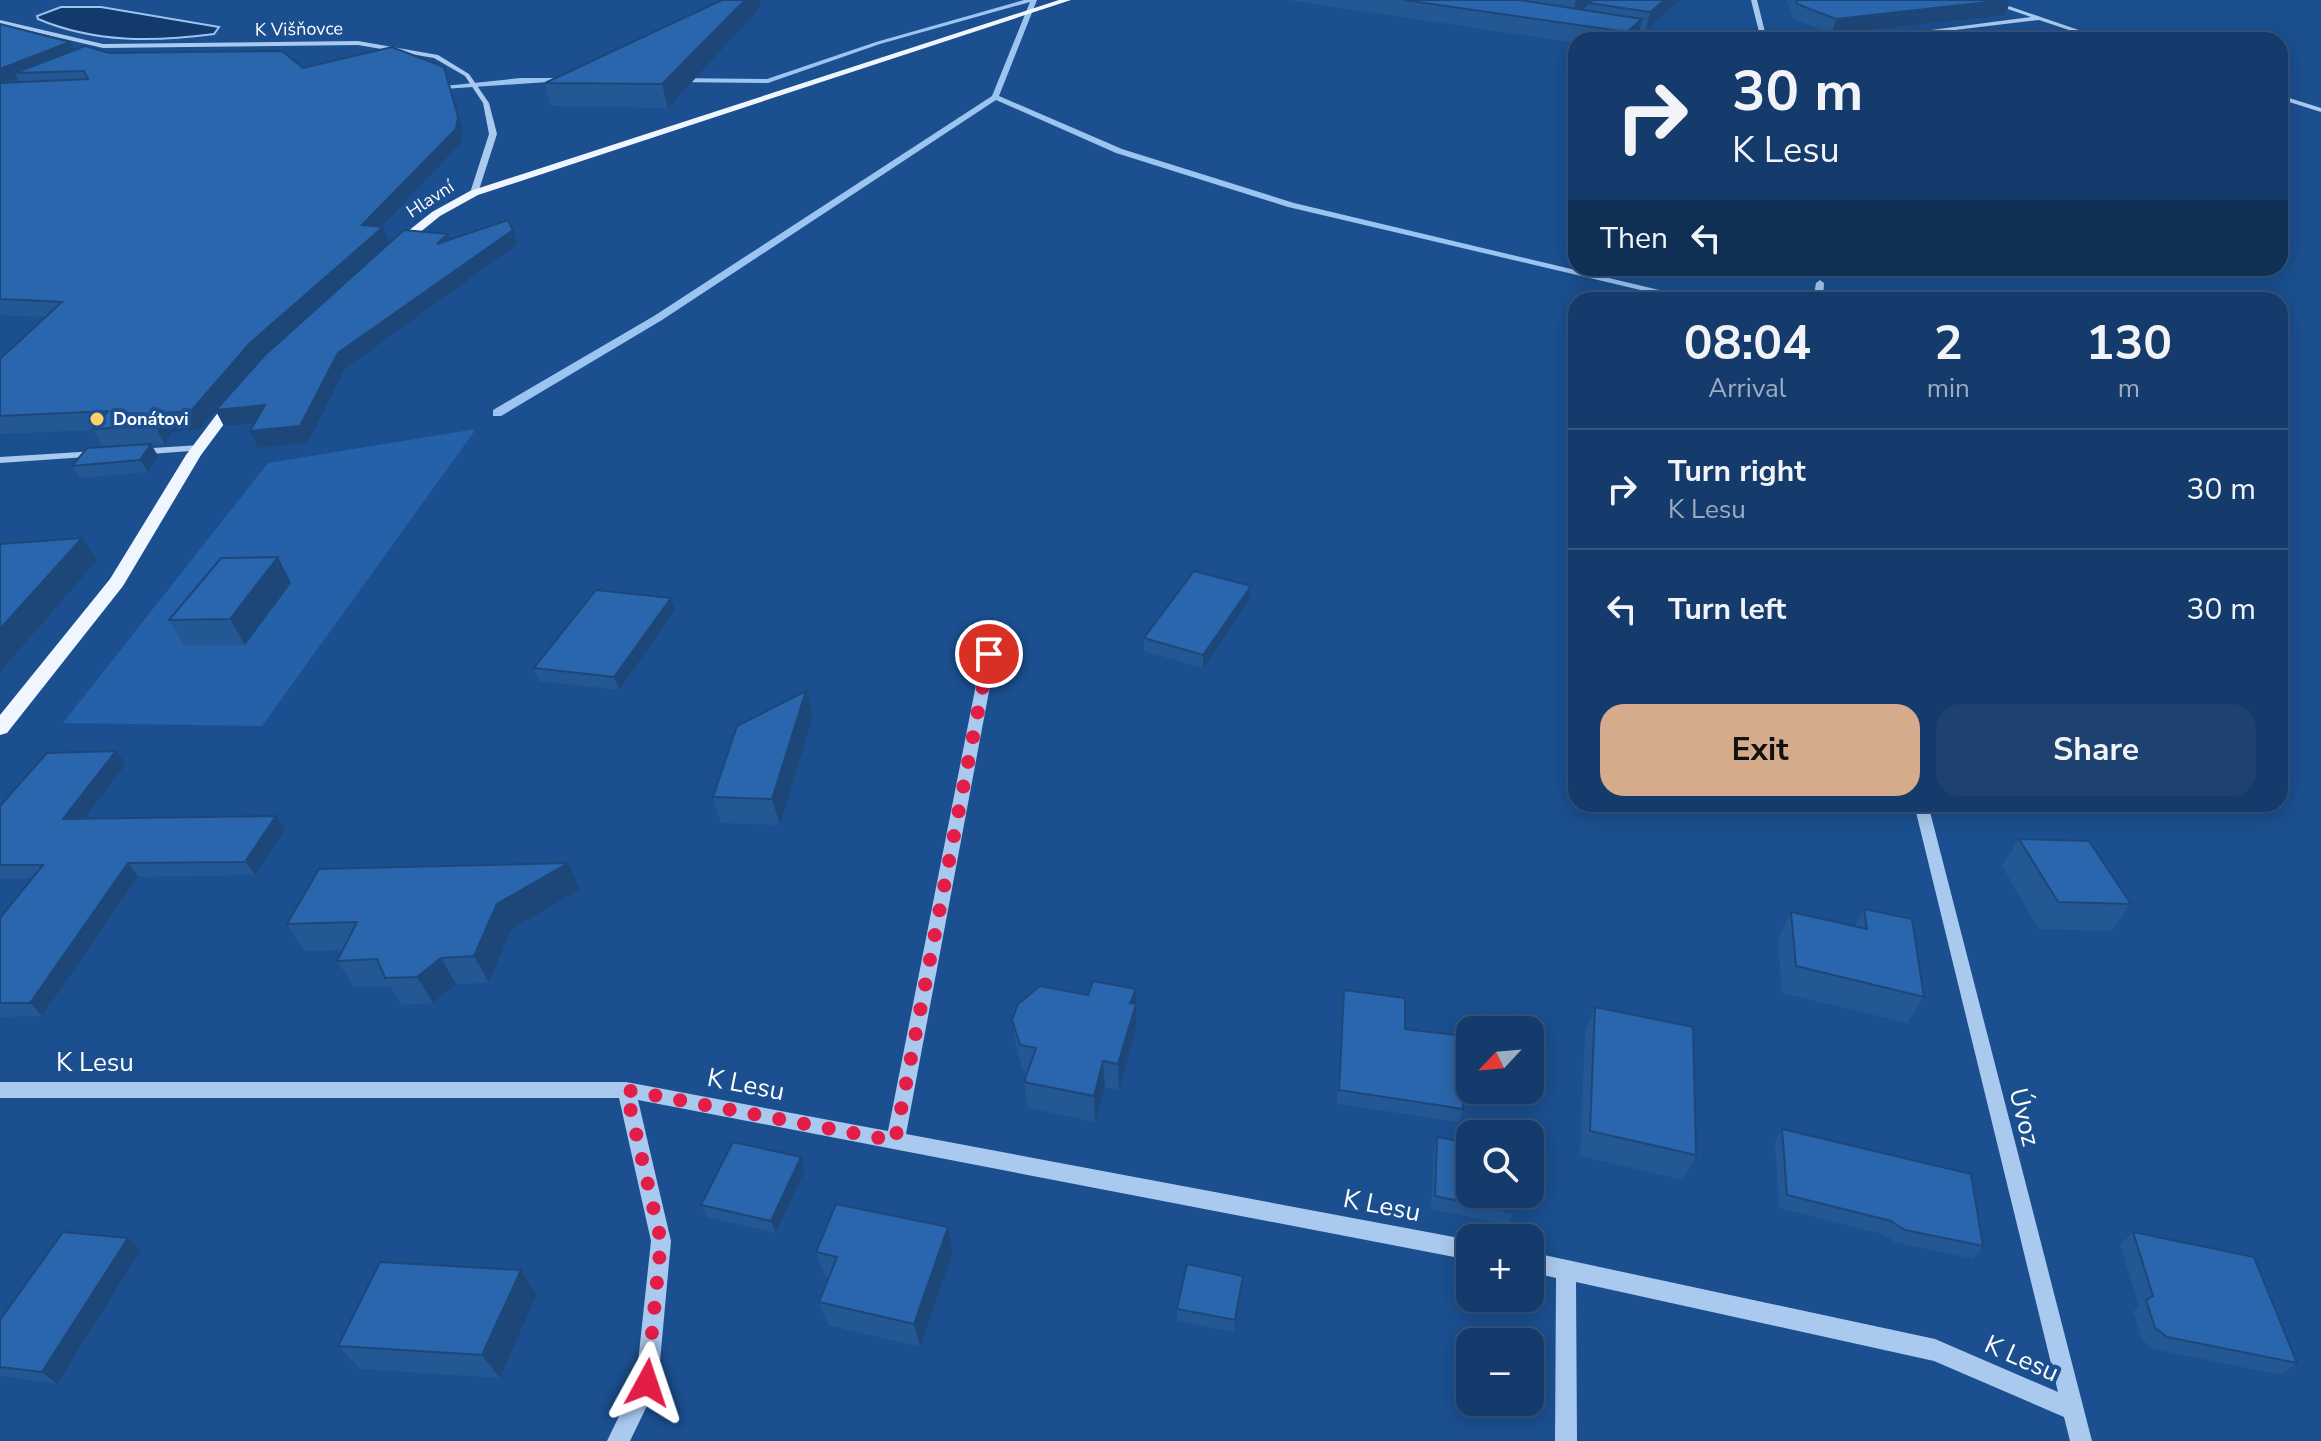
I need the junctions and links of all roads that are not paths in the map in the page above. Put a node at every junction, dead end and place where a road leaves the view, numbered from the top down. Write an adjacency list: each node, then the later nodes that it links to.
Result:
1 (1067, 0): 15 (main road, Hlavní)
2 (1754, 0): 8 (street)
3 (1985, 0): 4 (street)
4 (2039, 18): 9 (street); 10 (street)
5 (0, 22): 11 (street, K Višňovce)
6 (1618, 29): 7 (street)
7 (1638, 32)
8 (1762, 32)
9 (1923, 32)
10 (2081, 32)
11 (112, 46): 12 (street); 15 (street, K Višňovce)
12 (98, 52)
13 (2288, 100): 14 (street)
14 (2321, 110)
15 (474, 193): 16 (main road, Hlavní)
16 (386, 255)
17 (1820, 283): 18 (street)
18 (1819, 292)
19 (249, 384): 20 (main road)
20 (200, 448): 21 (street); 25 (main road)
21 (123, 453)
22 (108, 454): 23 (street)
23 (0, 460)
24 (989, 654): 29 (street)
25 (0, 728)
26 (1923, 812): 33 (street, Úvoz)
27 (0, 1090): 28 (street, K Lesu)
28 (626, 1090): 29 (street, K Lesu); 34 (street)
29 (895, 1141): 30 (street, K Lesu)
30 (1456, 1247)
31 (1544, 1265): 32 (street, K Lesu)
32 (1566, 1269): 33 (street, K Lesu); 35 (street)
33 (2071, 1409): 36 (street, Úvoz)
34 (618, 1441)
35 (1566, 1441)
36 (2081, 1441)

